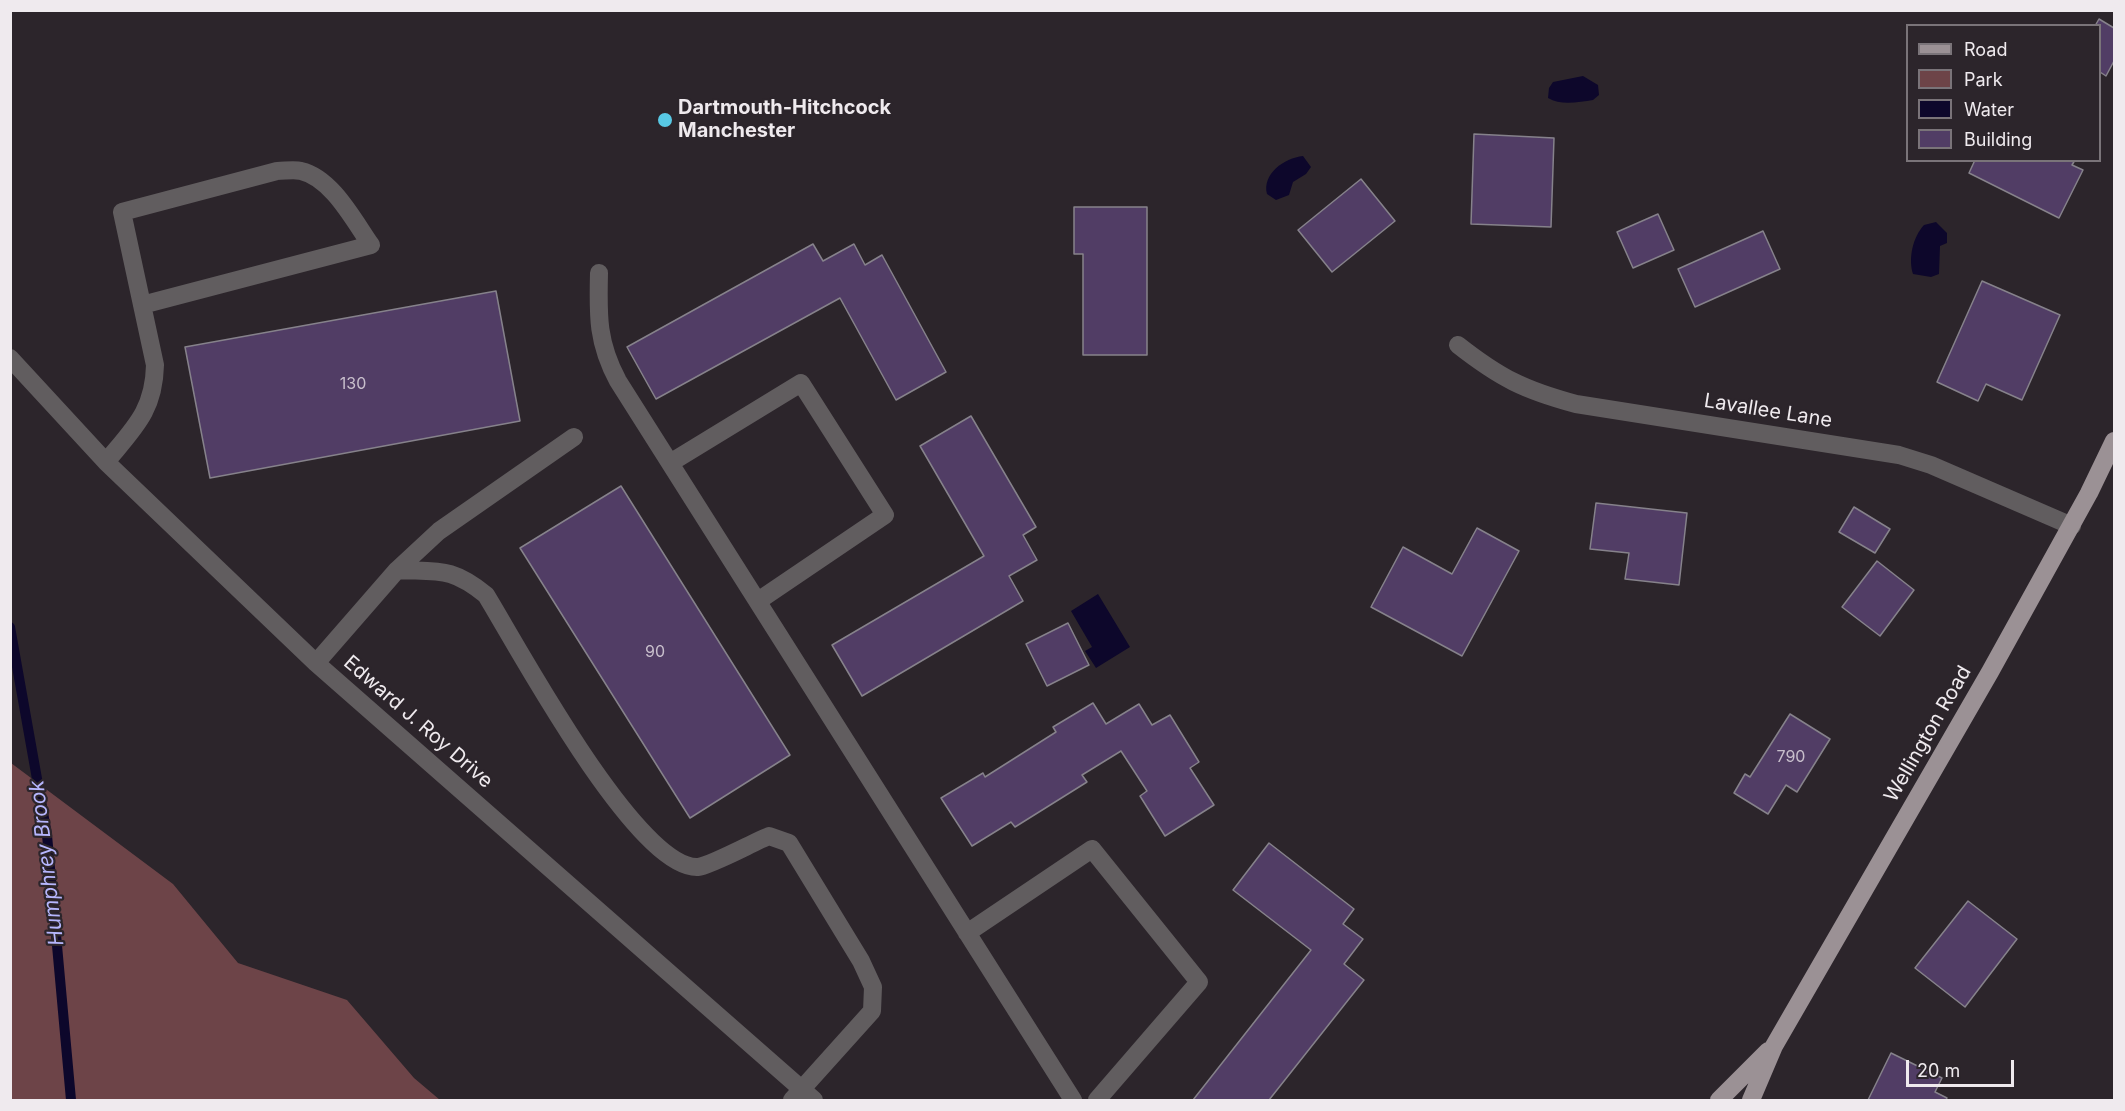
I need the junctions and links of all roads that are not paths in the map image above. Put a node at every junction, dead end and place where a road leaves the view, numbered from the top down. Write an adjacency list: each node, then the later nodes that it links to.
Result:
1 (599, 273): 8 (street)
2 (142, 304): 2 (street); 7 (street)
3 (1458, 345): 9 (street, Lavallee Lane)
4 (10, 358): 7 (street, Edward J. Roy Drive)
5 (574, 437): 10 (street)
6 (2115, 441): 9 (main road, Wellington Road)
7 (106, 462): 12 (street, Edward J. Roy Drive)
8 (670, 463): 11 (street); 11 (street)
9 (2072, 526): 14 (main road, Wellington Road)
10 (397, 570): 12 (street); 15 (street)
11 (758, 601): 13 (street)
12 (316, 663): 15 (street, Edward J. Roy Drive)
13 (967, 933): 16 (street); 17 (street)
14 (1774, 1046): 18 (main road, Wellington Road); 19 (main road, Wellington Road)
15 (802, 1097)
16 (1073, 1101)
17 (1096, 1101)
18 (1719, 1101)
19 (1751, 1101)

